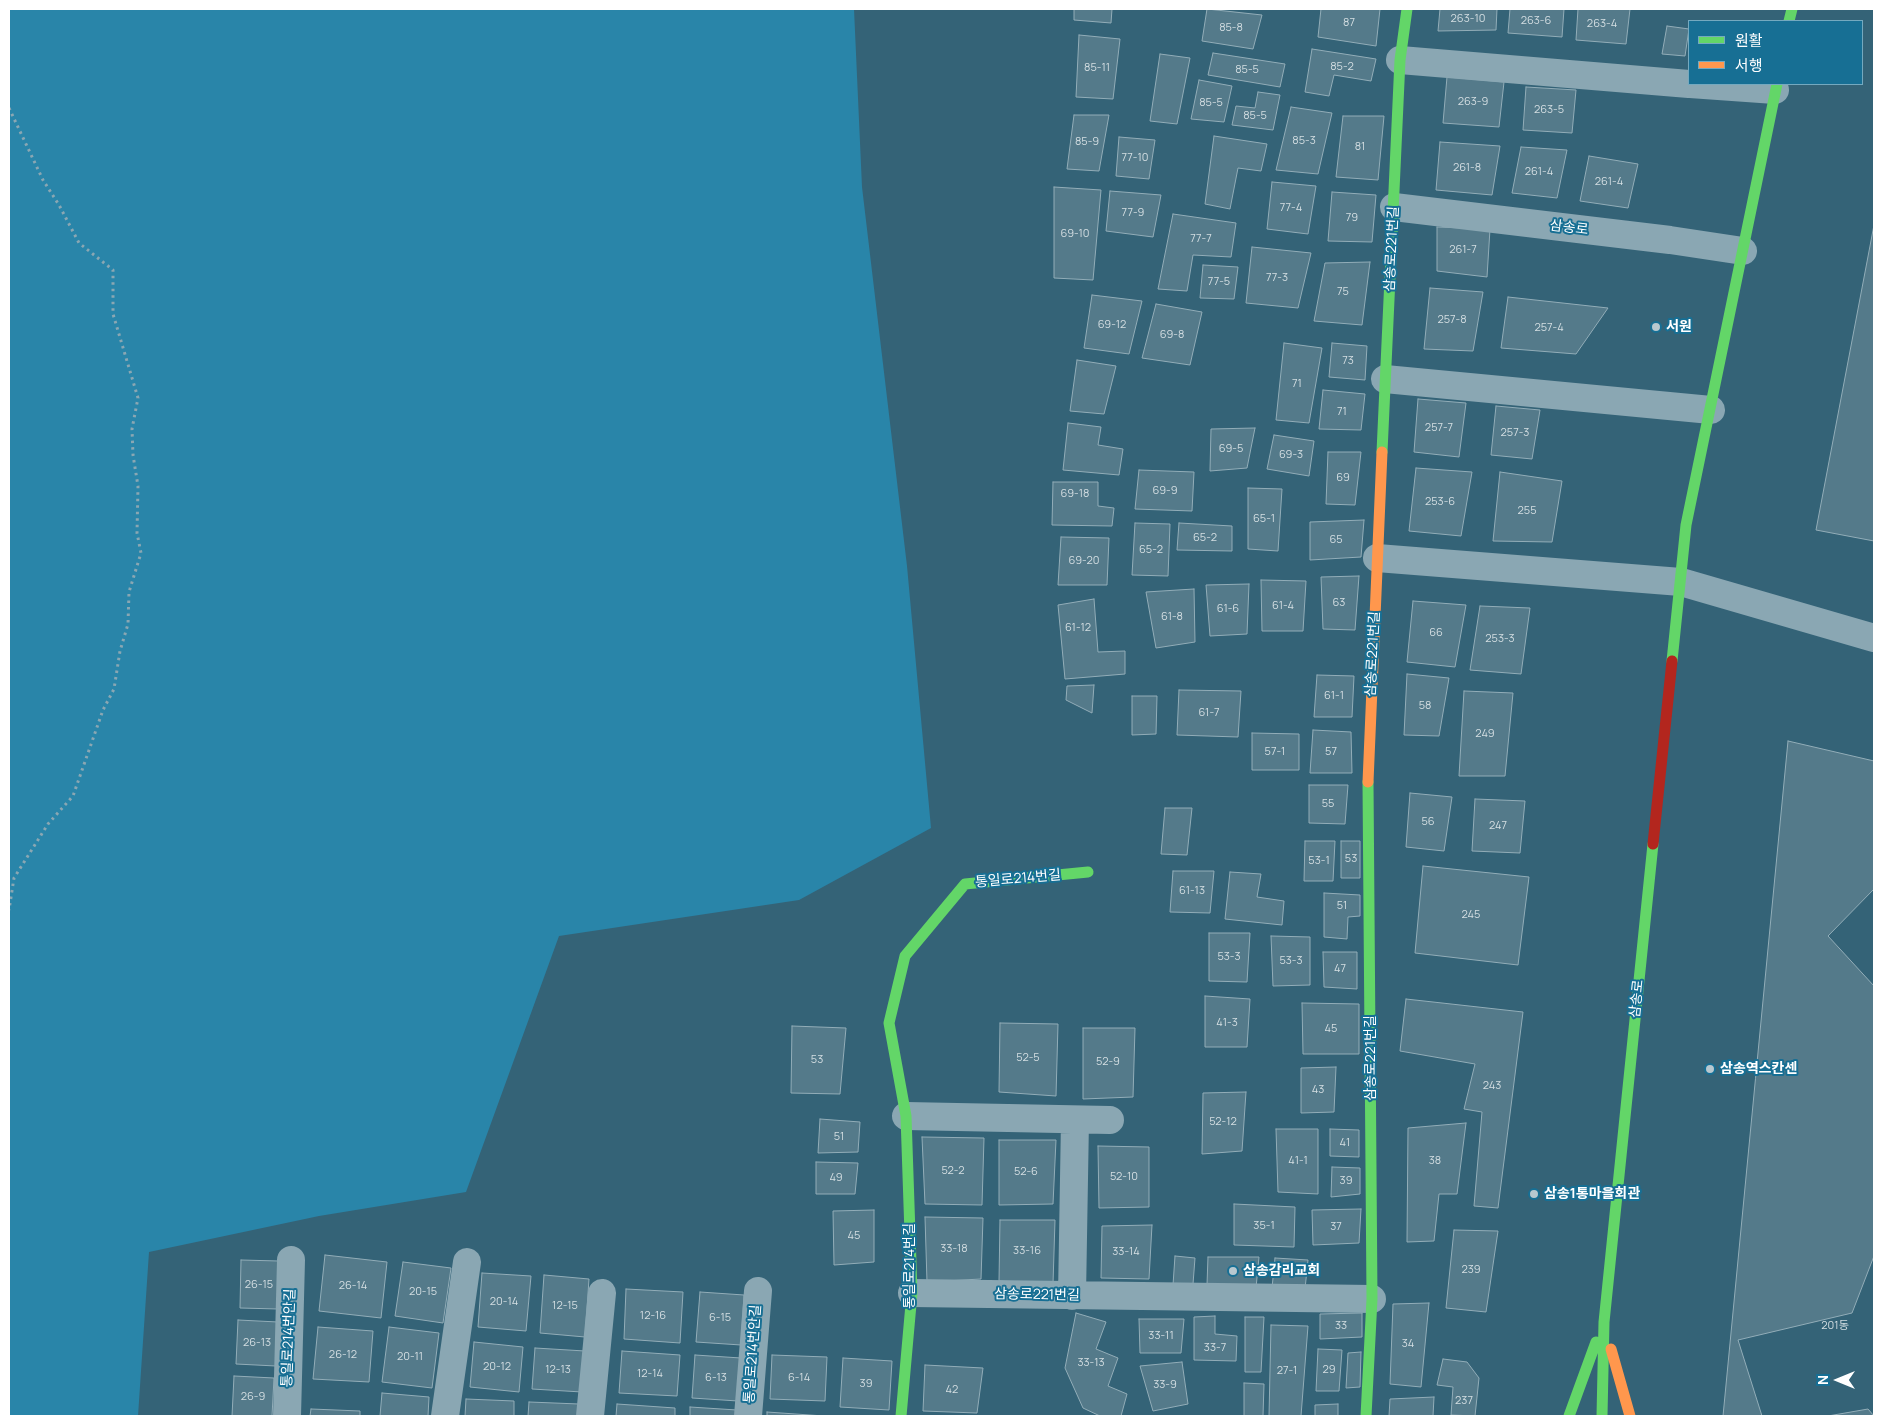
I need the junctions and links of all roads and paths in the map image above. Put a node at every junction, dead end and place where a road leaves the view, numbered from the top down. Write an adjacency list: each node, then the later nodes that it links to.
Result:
1 (1407, 9): 2 (street, 삼송로221번길)
2 (1400, 60): 3 (street, 삼송로); 7 (street, 삼송로221번길)
3 (1688, 84)
4 (1719, 85): 5 (street, 삼송로)
5 (1776, 87): 8 (street, 삼송로)
6 (9, 108): 15 (path)
7 (1394, 207): 8 (street, 삼송로); 9 (street, 삼송로221번길)
8 (1743, 251): 10 (street, 삼송로)
9 (1385, 379): 10 (street); 11 (street, 삼송로221번길)
10 (1711, 410): 12 (street, 삼송로)
11 (1377, 558): 12 (street); 25 (street, 삼송로221번길)
12 (1680, 582): 13 (street); 26 (street, 삼송로)
13 (1874, 638)
14 (1088, 872): 16 (street, 통일로214번길)
15 (9, 910)
16 (906, 1116): 17 (street); 23 (street, 통일로214번길)
17 (1075, 1120): 18 (street); 24 (street)
18 (1110, 1120)
19 (292, 1260): 27 (street, 통일로214번안길)
20 (467, 1262): 28 (street)
21 (758, 1291): 30 (street, 통일로214번안길)
22 (602, 1293): 29 (street)
23 (912, 1293): 24 (street, 삼송로221번길); 31 (street, 통일로214번길)
24 (1072, 1296): 25 (street, 삼송로221번길)
25 (1372, 1300): 32 (street, 삼송로221번길)
26 (1604, 1322): 33 (street); 34 (street, 삼송로); 35 (street)
27 (287, 1416)
28 (445, 1416)
29 (590, 1416)
30 (748, 1416)
31 (901, 1416)
32 (1366, 1416)
33 (1569, 1416)
34 (1602, 1416)
35 (1630, 1416)

